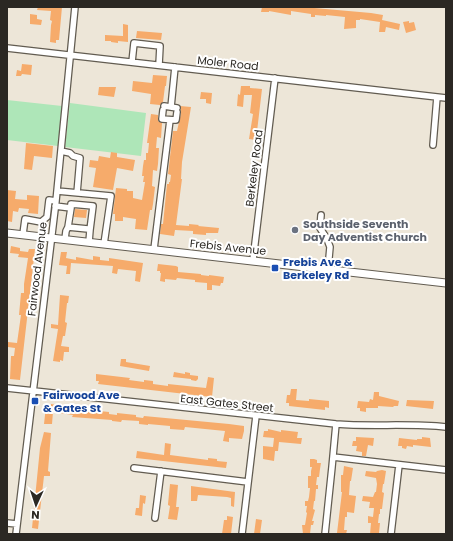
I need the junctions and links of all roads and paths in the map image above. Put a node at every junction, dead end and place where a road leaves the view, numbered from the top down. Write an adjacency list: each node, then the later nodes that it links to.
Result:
1 (75, 7): 3 (street, Fairwood Avenue)
2 (7, 48): 3 (street, Moler Road)
3 (70, 54): 4 (street, Moler Road); 13 (street, Fairwood Avenue)
4 (132, 62): 5 (street, Moler Road); 5 (street)
5 (159, 65): 6 (street, Moler Road)
6 (175, 67): 7 (street, Moler Road); 10 (street)
7 (275, 78): 8 (street, Moler Road); 28 (street, Berkeley Road)
8 (437, 97): 9 (street, Moler Road); 12 (street)
9 (446, 98)
10 (171, 107): 11 (street); 11 (street)
11 (170, 120): 27 (street)
12 (433, 145)
13 (61, 151): 14 (street, Fairwood Avenue); 15 (street)
14 (57, 191): 15 (street); 16 (street, Fairwood Avenue)
15 (77, 192): 26 (street)
16 (56, 203): 17 (street); 22 (street); 23 (street, Fairwood Avenue)
17 (71, 208): 19 (street); 20 (street)
18 (321, 215): 29 (street)
19 (68, 227): 20 (street); 24 (street)
20 (90, 230): 25 (street)
21 (7, 233): 22 (main road, Frebis Avenue)
22 (23, 234): 23 (main road, Frebis Avenue)
23 (52, 238): 24 (main road, Frebis Avenue); 32 (street, Fairwood Avenue)
24 (65, 239): 25 (main road, Frebis Avenue)
25 (89, 242): 26 (main road, Frebis Avenue)
26 (104, 244): 27 (main road, Frebis Avenue)
27 (154, 249): 28 (main road, Frebis Avenue)
28 (253, 260): 29 (main road, Frebis Avenue)
29 (328, 269): 30 (main road, Frebis Avenue)
30 (446, 283)
31 (7, 388): 32 (street, East Gates Street)
32 (32, 391): 33 (street, East Gates Street); 44 (street, Fairwood Avenue)
33 (256, 416): 34 (street, East Gates Street); 41 (street)
34 (336, 424): 35 (street, East Gates Street); 36 (street)
35 (446, 427)
36 (333, 457): 37 (street); 47 (street)
37 (399, 465): 39 (street); 48 (street)
38 (134, 468): 40 (street)
39 (446, 470)
40 (161, 471): 41 (street); 42 (street)
41 (248, 482): 46 (street)
42 (155, 518)
43 (7, 523): 44 (street)
44 (17, 524): 45 (street, Fairwood Avenue)
45 (16, 534)
46 (242, 534)
47 (325, 534)
48 (391, 534)

